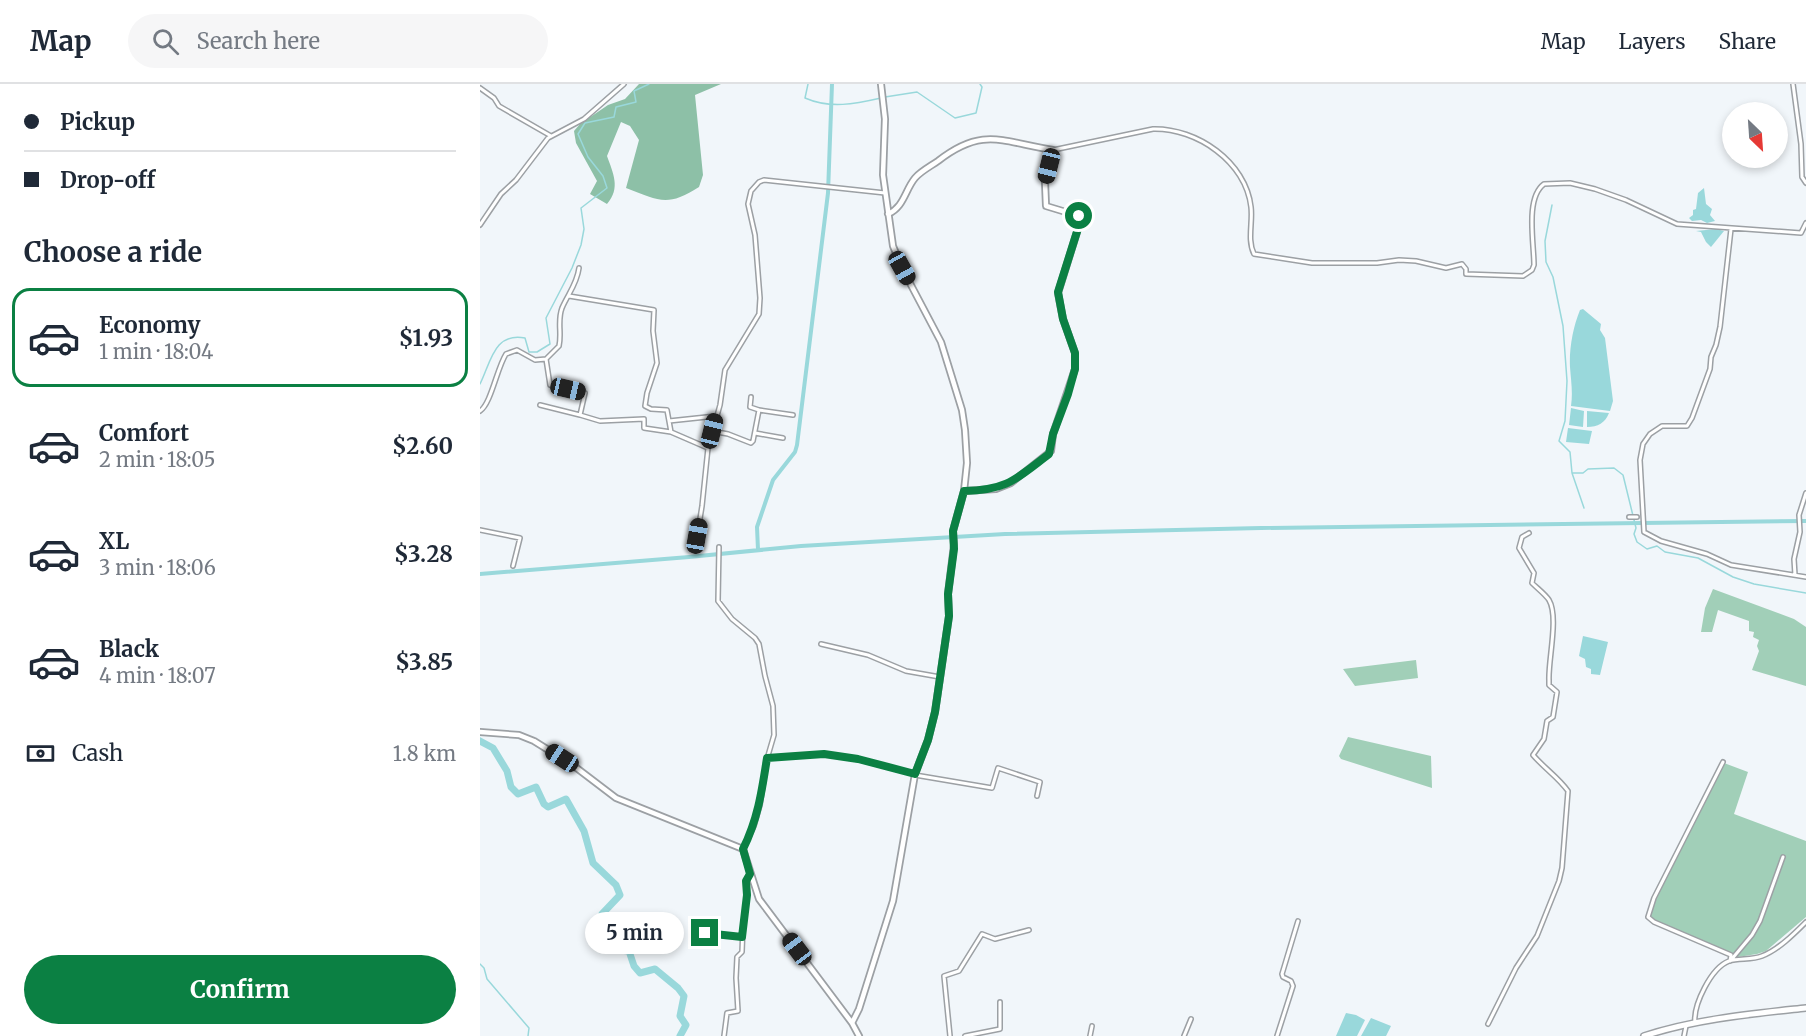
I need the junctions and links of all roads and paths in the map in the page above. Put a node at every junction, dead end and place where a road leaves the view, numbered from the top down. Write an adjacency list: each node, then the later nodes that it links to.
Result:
1 (624, 84): 5 (street)
2 (881, 84): 8 (street)
3 (1793, 84): 7 (street)
4 (480, 88): 5 (street)
5 (551, 136): 11 (street)
6 (1053, 150): 9 (street); 12 (street); 31 (street)
7 (1806, 183)
8 (885, 193): 9 (street); 24 (street)
9 (888, 214): 31 (street)
10 (1806, 223): 13 (street)
11 (480, 225)
12 (1731, 229): 13 (street); 40 (street)
13 (1801, 233): 14 (street)
14 (1806, 235)
15 (579, 268): 16 (street)
16 (569, 296): 17 (street); 25 (street)
17 (546, 359): 21 (street); 22 (street)
18 (752, 397): 20 (street)
19 (540, 405): 22 (street)
20 (759, 410): 23 (street); 28 (street)
21 (480, 411)
22 (580, 415): 27 (street)
23 (793, 415)
24 (716, 416): 25 (street); 26 (street)
25 (669, 421): 27 (street)
26 (712, 431): 28 (street); 30 (street)
27 (671, 432): 30 (street)
28 (755, 433): 29 (street)
29 (783, 438)
30 (708, 448): 38 (street)
31 (964, 491): 43 (street)
32 (1806, 493): 40 (street)
33 (1629, 517): 34 (street)
34 (1637, 517)
35 (480, 530): 39 (street)
36 (1529, 533): 63 (street)
37 (719, 548): 45 (street)
38 (695, 550)
39 (513, 566)
40 (1795, 575): 41 (street)
41 (1806, 577)
42 (821, 644): 43 (street)
43 (940, 676): 47 (street)
44 (480, 732): 49 (street)
45 (767, 758): 47 (street); 49 (street)
46 (1723, 762): 57 (street)
47 (915, 775): 48 (street); 61 (street)
48 (1037, 796)
49 (743, 849): 51 (street)
50 (1783, 857): 57 (street)
51 (750, 874): 56 (street); 61 (street)
52 (1298, 921): 72 (street)
53 (1806, 922): 57 (street)
54 (1029, 930): 68 (street)
55 (699, 937): 56 (street)
56 (742, 937): 66 (street)
57 (1730, 961): 62 (street)
58 (1000, 1002): 69 (street)
59 (1806, 1008): 62 (highway)
60 (1191, 1019): 71 (street)
61 (852, 1023): 67 (street)
62 (1695, 1023): 64 (highway)
63 (1488, 1024)
64 (1686, 1024): 73 (highway); 74 (street)
65 (1092, 1026): 70 (street)
66 (724, 1036)
67 (859, 1036)
68 (950, 1036)
69 (965, 1036)
70 (1090, 1036)
71 (1184, 1036)
72 (1277, 1036)
73 (1644, 1036)
74 (1684, 1036)

